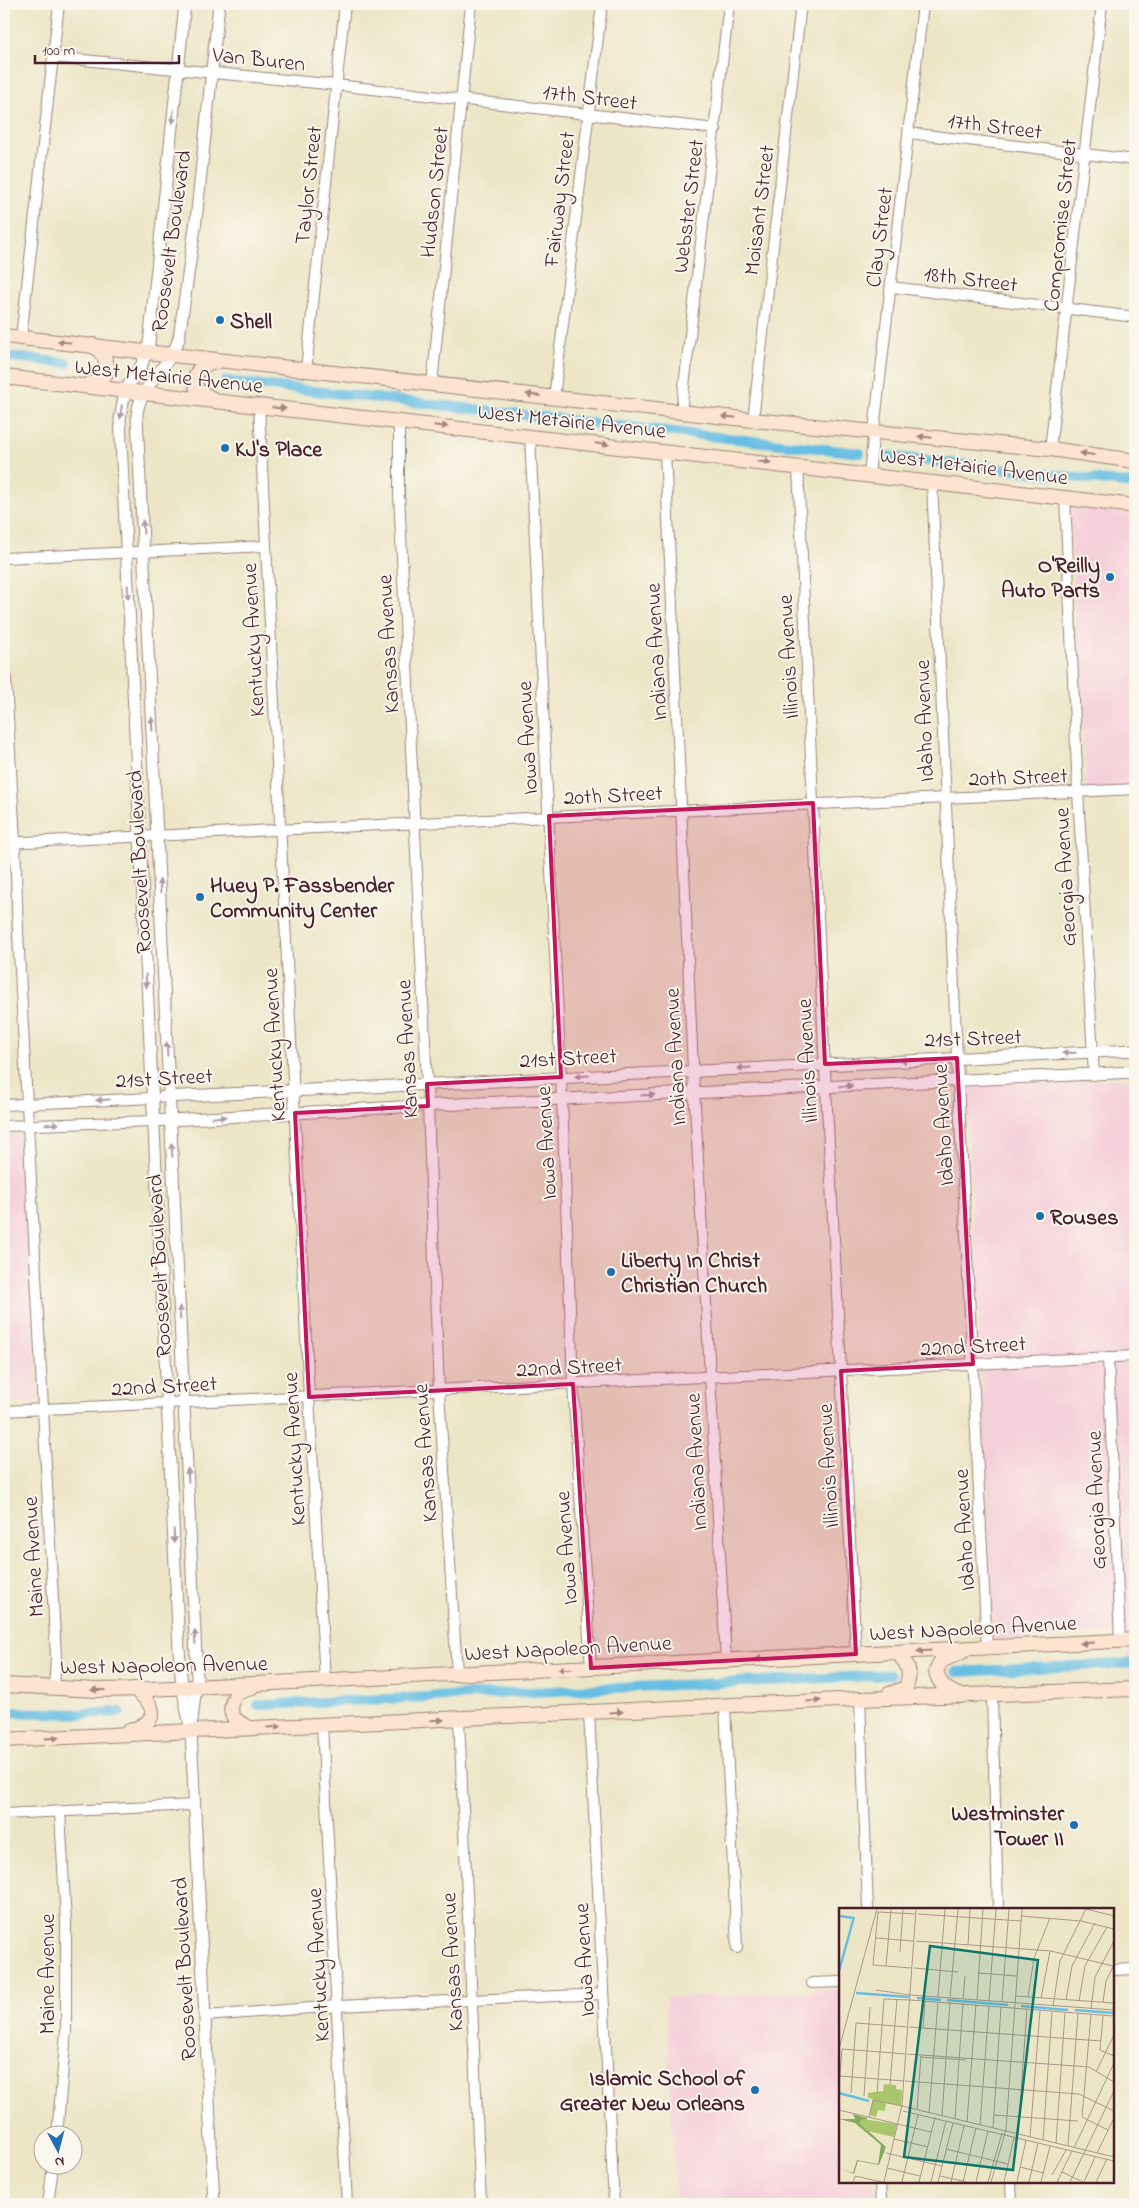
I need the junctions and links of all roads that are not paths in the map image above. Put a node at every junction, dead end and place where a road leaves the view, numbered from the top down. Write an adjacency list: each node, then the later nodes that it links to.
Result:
1 (59, 4): 11 (street)
2 (185, 4): 12 (street, Roosevelt Boulevard)
3 (219, 4): 13 (street, Roosevelt Boulevard)
4 (345, 4): 14 (street, Taylor Street)
5 (471, 4): 15 (street, Hudson Street)
6 (602, 4): 16 (street, Fairway Street)
7 (729, 4): 17 (street, Webster Street)
8 (801, 4): 40 (street, Moisant Street)
9 (923, 4): 18 (street, Clay Street)
10 (1102, 4): 19 (street, Compromise Street)
11 (53, 57): 12 (street, Van Buren); 25 (street)
12 (178, 69): 13 (street, Van Buren); 27 (street, Roosevelt Boulevard, one-way to 27)
13 (211, 72): 14 (street, Van Buren); 28 (street, Roosevelt Boulevard)
14 (337, 85): 15 (street, Van Buren); 30 (street, Taylor Street)
15 (461, 100): 16 (street, 17th Street); 32 (street, Hudson Street)
16 (587, 115): 17 (street, 17th Street); 36 (street, Fairway Street)
17 (716, 129): 39 (street, Webster Street)
18 (910, 134): 19 (street, 17th Street); 21 (street, Clay Street)
19 (1085, 154): 20 (street, 17th Street); 22 (street, Compromise Street)
20 (1135, 160)
21 (891, 287): 22 (street, 18th Street); 42 (street, Clay Street)
22 (1068, 309): 23 (street, 18th Street); 44 (street, Compromise Street)
23 (1135, 317)
24 (4, 336): 25 (main road, West Metairie Avenue)
25 (21, 338): 26 (main road, West Metairie Avenue, one-way to 25)
26 (93, 346): 27 (main road, West Metairie Avenue); 33 (main road)
27 (147, 352): 28 (main road, West Metairie Avenue); 34 (street, Roosevelt Boulevard)
28 (171, 354): 29 (main road, West Metairie Avenue); 35 (street, Roosevelt Boulevard)
29 (228, 361): 30 (main road, West Metairie Avenue); 37 (main road)
30 (306, 370): 32 (main road, West Metairie Avenue)
31 (4, 377): 33 (main road, West Metairie Avenue)
32 (432, 384): 36 (main road, West Metairie Avenue, one-way to 32)
33 (84, 386): 34 (main road, West Metairie Avenue)
34 (125, 391): 35 (main road, West Metairie Avenue); 54 (street, Roosevelt Boulevard, one-way to 54)
35 (144, 393): 37 (main road, West Metairie Avenue); 53 (street, Roosevelt Boulevard, one-way to 35)
36 (554, 398): 39 (main road, West Metairie Avenue)
37 (217, 401): 38 (main road, West Metairie Avenue)
38 (259, 406): 41 (main road, West Metairie Avenue, one-way to 41); 52 (street, Kentucky Avenue)
39 (681, 412): 40 (main road, West Metairie Avenue, one-way to 39)
40 (753, 420): 42 (main road, West Metairie Avenue)
41 (398, 422): 43 (main road, West Metairie Avenue, one-way to 43); 63 (street, Kansas Avenue)
42 (875, 432): 44 (main road, West Metairie Avenue, one-way to 42); 48 (street, Clay Street)
43 (530, 436): 45 (main road, West Metairie Avenue, one-way to 45); 62 (street, Iowa Avenue)
44 (1050, 449): 46 (main road, West Metairie Avenue, one-way to 44)
45 (665, 451): 47 (main road, West Metairie Avenue, one-way to 47); 61 (street, Indiana Avenue)
46 (1135, 461)
47 (798, 466): 48 (main road, West Metairie Avenue); 60 (street, Illinois Avenue)
48 (870, 474): 49 (main road, West Metairie Avenue)
49 (932, 481): 50 (main road, West Metairie Avenue); 59 (street, Idaho Avenue)
50 (1065, 497): 51 (main road, West Metairie Avenue); 58 (street, Georgia Avenue)
51 (1135, 506)
52 (266, 546): 53 (street); 64 (street, Kentucky Avenue)
53 (145, 552): 54 (street); 66 (street, Roosevelt Boulevard, one-way to 53)
54 (126, 553): 55 (street); 65 (street, Roosevelt Boulevard, one-way to 65)
55 (4, 558)
56 (4, 645): 67 (street, Maine Avenue)
57 (1135, 789): 58 (street, 20th Street)
58 (1078, 792): 59 (street, 20th Street); 70 (street, Georgia Avenue)
59 (945, 797): 60 (street, 20th Street); 71 (street, Idaho Avenue)
60 (813, 803): 61 (street, 20th Street); 72 (street, Illinois Avenue)
61 (681, 810): 62 (street, 20th Street); 73 (street, Indiana Avenue)
62 (549, 816): 63 (street, 20th Street); 76 (street, Iowa Avenue)
63 (415, 822): 64 (street, 20th Street); 78 (street, Kansas Avenue)
64 (282, 829): 66 (street, 20th Street); 80 (street, Kentucky Avenue)
65 (139, 835): 66 (street, 20th Street); 67 (street, 20th Street); 83 (street, Roosevelt Boulevard, one-way to 83)
66 (157, 835): 82 (street, Roosevelt Boulevard, one-way to 66)
67 (15, 842): 68 (street, 20th Street); 85 (street, Maine Avenue)
68 (4, 843)
69 (1135, 1050): 70 (street, 21st Street)
70 (1092, 1052): 71 (street, 21st Street, one-way to 71); 75 (street, Georgia Avenue)
71 (957, 1058): 72 (street, 21st Street, one-way to 72); 77 (street, Idaho Avenue)
72 (825, 1064): 73 (street, 21st Street, one-way to 73); 79 (street, Illinois Avenue)
73 (693, 1070): 76 (street, 21st Street, one-way to 76); 81 (street, Indiana Avenue)
74 (1135, 1072): 75 (street, 21st Street)
75 (1094, 1075): 77 (street, 21st Street)
76 (561, 1077): 78 (street, 21st Street); 84 (street, Iowa Avenue)
77 (958, 1081): 79 (street, 21st Street, one-way to 77); 95 (street, Idaho Avenue)
78 (427, 1084): 80 (street, 21st Street); 87 (street, Kansas Avenue)
79 (827, 1087): 81 (street, 21st Street); 96 (street, Illinois Avenue)
80 (294, 1091): 82 (street, 21st Street); 88 (street, Kentucky Avenue)
81 (694, 1093): 84 (street, 21st Street, one-way to 81); 97 (street, Indiana Avenue)
82 (169, 1097): 83 (street, 21st Street); 89 (street, Roosevelt Boulevard)
83 (152, 1098): 85 (street, 21st Street, one-way to 85); 90 (street, Roosevelt Boulevard)
84 (562, 1100): 87 (street, 21st Street); 98 (street, Iowa Avenue)
85 (27, 1104): 86 (street, 21st Street); 91 (street, Maine Avenue)
86 (4, 1105)
87 (428, 1106): 88 (street, 21st Street, one-way to 87); 99 (street, Kansas Avenue)
88 (294, 1112): 89 (street, 21st Street, one-way to 88); 100 (street, Kentucky Avenue)
89 (170, 1120): 90 (street, 21st Street); 102 (street, Roosevelt Boulevard, one-way to 89)
90 (153, 1121): 91 (street, 21st Street, one-way to 90); 101 (street, Roosevelt Boulevard)
91 (29, 1125): 92 (street, 21st Street); 103 (street, Maine Avenue)
92 (4, 1126)
93 (1135, 1356): 94 (street, 22nd Street)
94 (1108, 1357): 95 (street, 22nd Street); 106 (street, Georgia Avenue)
95 (973, 1364): 96 (street, 22nd Street); 107 (street, Idaho Avenue)
96 (841, 1371): 97 (street, 22nd Street); 110 (street, Illinois Avenue)
97 (709, 1377): 98 (street, 22nd Street); 111 (street, Indiana Avenue)
98 (573, 1384): 99 (street, 22nd Street); 112 (street, Iowa Avenue)
99 (439, 1391): 100 (street, 22nd Street); 113 (street, Kansas Avenue)
100 (309, 1397): 102 (street, 22nd Street); 114 (street, Kentucky Avenue)
101 (167, 1403): 102 (street, 22nd Street); 103 (street, 22nd Street); 118 (street, Roosevelt Boulevard, one-way to 118)
102 (185, 1403): 117 (street, Roosevelt Boulevard, one-way to 102)
103 (42, 1410): 104 (street, 22nd Street); 119 (street, Maine Avenue)
104 (4, 1411)
105 (1135, 1640): 106 (main road, West Napoleon Avenue)
106 (1120, 1641): 107 (main road, West Napoleon Avenue, one-way to 107)
107 (987, 1647): 108 (main road, West Napoleon Avenue)
108 (970, 1648): 109 (main road, West Napoleon Avenue, one-way to 109); 123 (main road)
109 (896, 1652): 110 (main road, West Napoleon Avenue); 124 (main road)
110 (856, 1654): 111 (main road, West Napoleon Avenue, one-way to 111)
111 (726, 1661): 112 (main road, West Napoleon Avenue)
112 (591, 1668): 113 (main road, West Napoleon Avenue, one-way to 113)
113 (457, 1673): 114 (main road, West Napoleon Avenue)
114 (325, 1681): 115 (main road, West Napoleon Avenue)
115 (263, 1683): 117 (main road, West Napoleon Avenue); 130 (main road)
116 (4, 1685): 119 (main road, West Napoleon Avenue)
117 (197, 1686): 118 (main road, West Napoleon Avenue); 131 (street, Roosevelt Boulevard)
118 (182, 1687): 120 (main road, West Napoleon Avenue); 131 (street, Roosevelt Boulevard)
119 (54, 1688): 120 (main road, West Napoleon Avenue, one-way to 119)
120 (134, 1689): 132 (main road)
121 (1135, 1689): 122 (main road)
122 (992, 1695): 123 (main road); 138 (street)
123 (960, 1696): 124 (main road)
124 (879, 1698): 125 (main road)
125 (860, 1699): 126 (main road, one-way to 125); 137 (street)
126 (725, 1706): 127 (main road, one-way to 126); 139 (street)
127 (589, 1713): 128 (main road); 144 (street, Iowa Avenue)
128 (459, 1719): 129 (main road, one-way to 128); 145 (street, Kansas Avenue)
129 (322, 1725): 130 (main road, one-way to 129); 146 (street, Kentucky Avenue)
130 (249, 1728): 131 (main road)
131 (191, 1731): 132 (main road); 134 (street, Roosevelt Boulevard)
132 (118, 1735): 133 (main road, one-way to 132)
133 (4, 1740)
134 (194, 1805): 135 (street); 147 (street, Roosevelt Boulevard)
135 (60, 1812): 136 (street); 148 (street, Maine Avenue)
136 (4, 1814)
137 (868, 1908)
138 (998, 1908)
139 (737, 1948)
140 (1135, 1969): 141 (street)
141 (1114, 1970)
142 (839, 1982): 143 (street)
143 (812, 1983)
144 (603, 1994): 145 (street); 156 (street, Iowa Avenue)
145 (472, 2000): 146 (street); 155 (street, Kansas Avenue)
146 (338, 2006): 147 (street); 154 (street, Kentucky Avenue)
147 (205, 2016): 153 (street, Roosevelt Boulevard)
148 (59, 2126)
149 (52, 2176): 152 (street)
150 (880, 2183): 157 (street)
151 (1011, 2183): 158 (street)
152 (48, 2204)
153 (214, 2204)
154 (347, 2204)
155 (482, 2204)
156 (614, 2204)
157 (882, 2204)
158 (1012, 2204)

